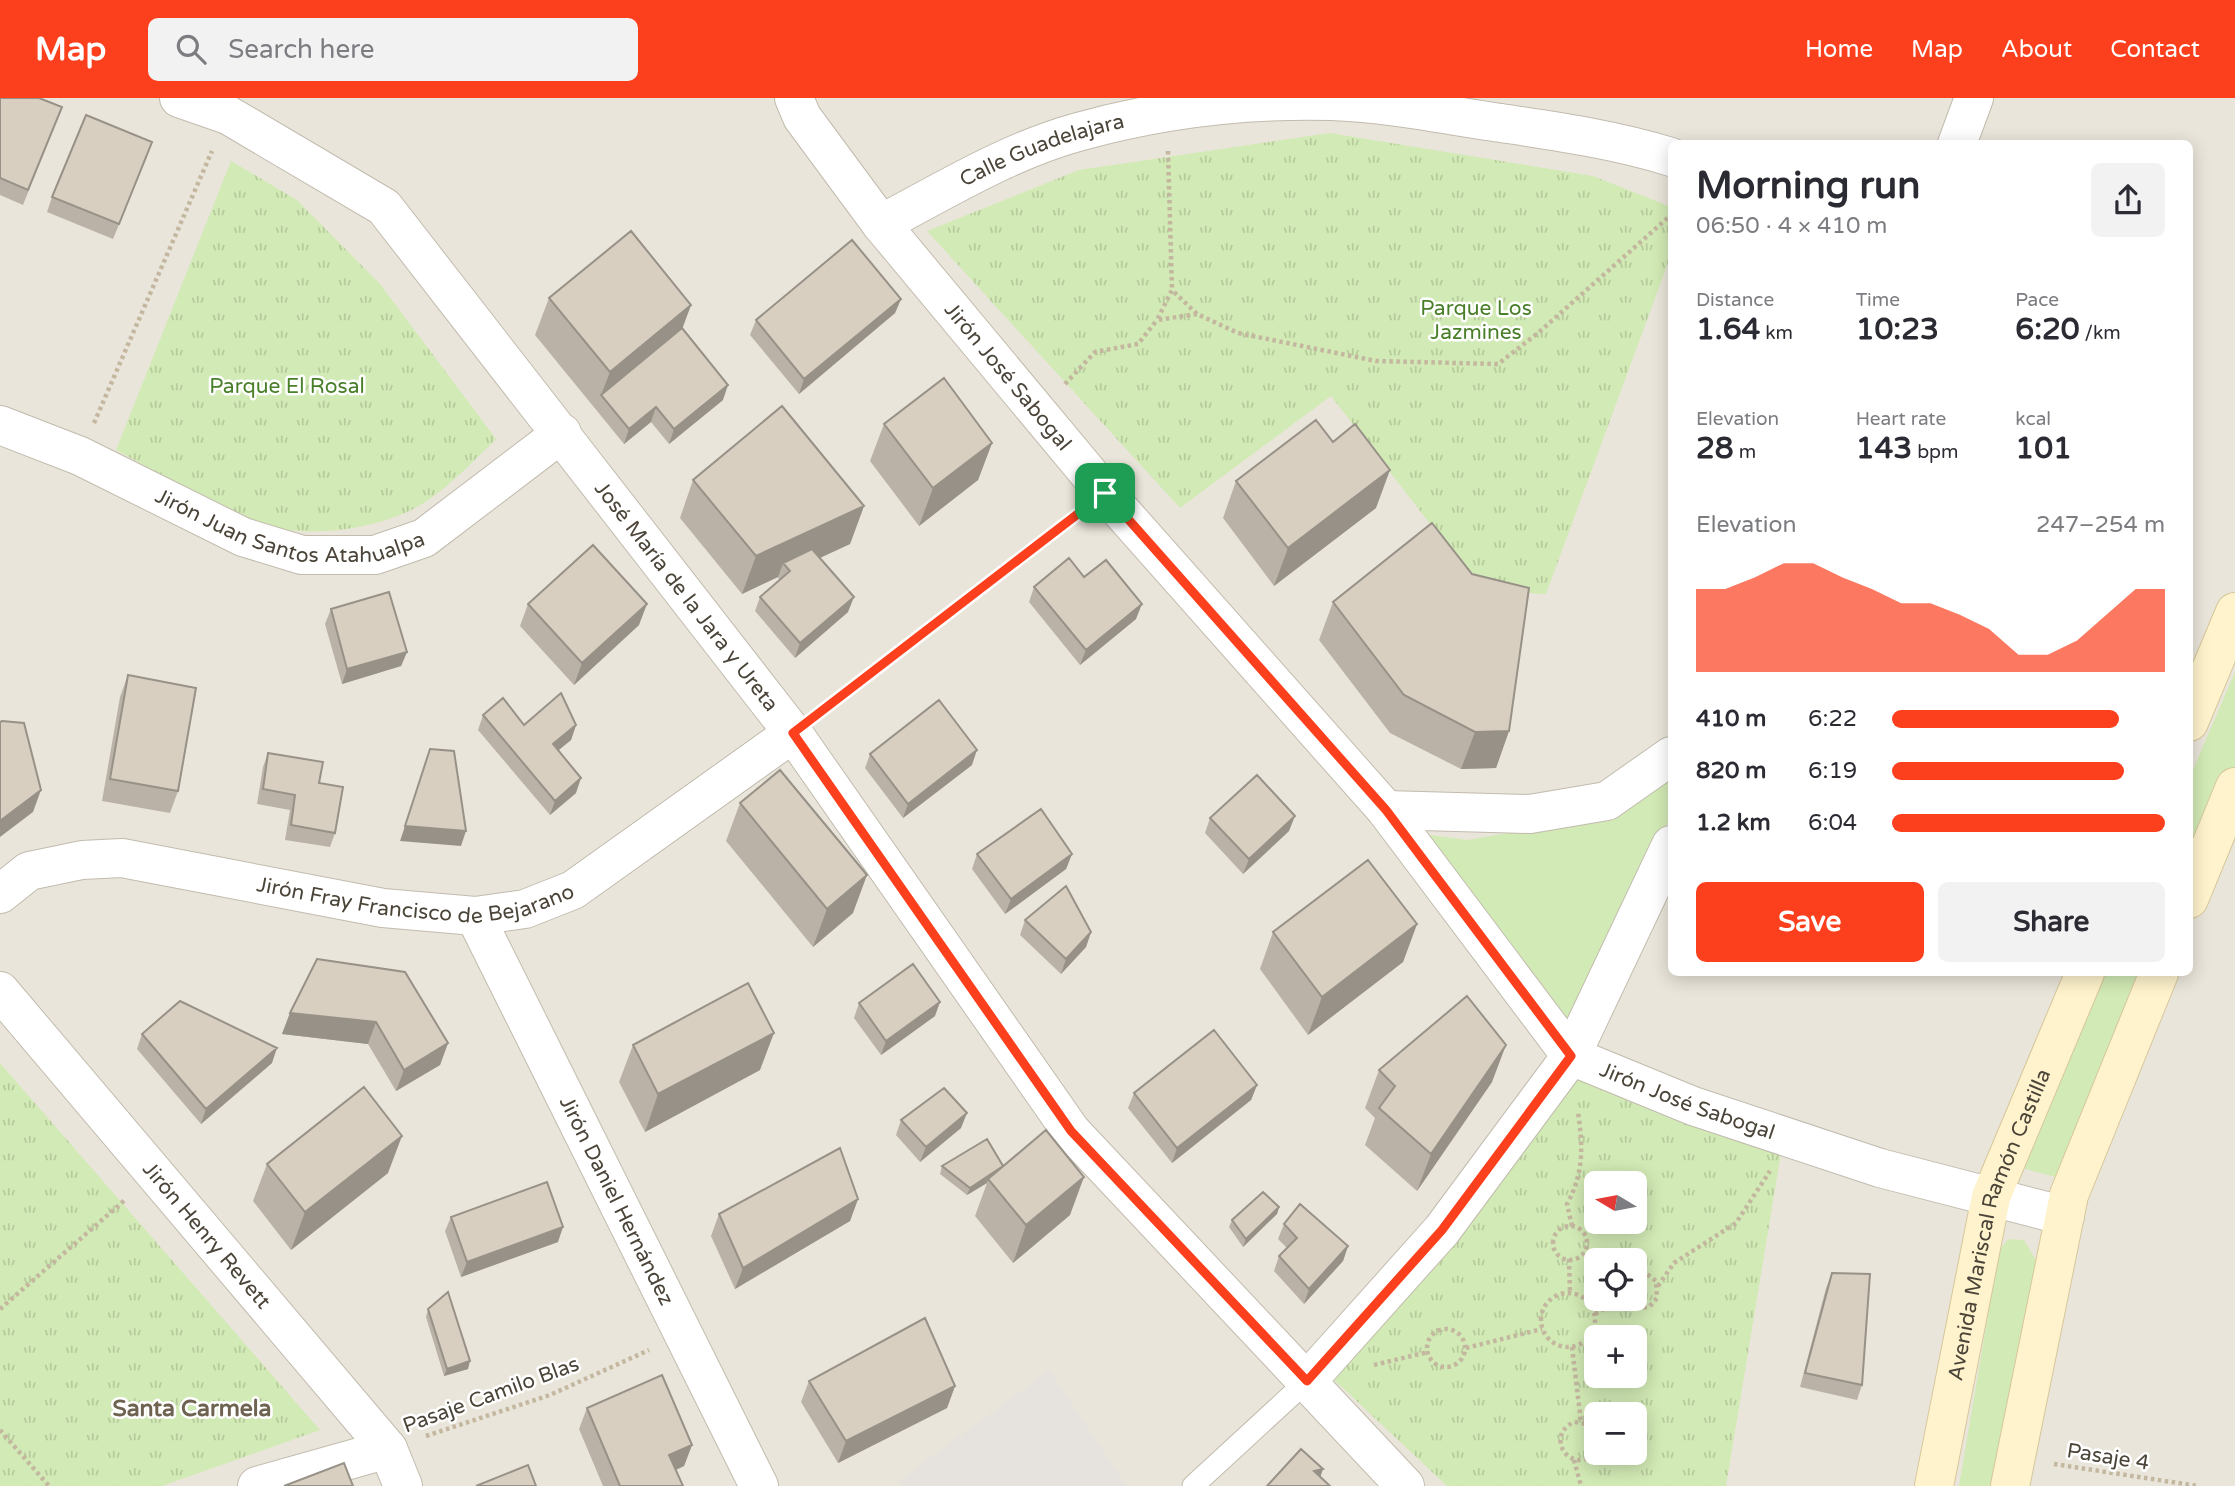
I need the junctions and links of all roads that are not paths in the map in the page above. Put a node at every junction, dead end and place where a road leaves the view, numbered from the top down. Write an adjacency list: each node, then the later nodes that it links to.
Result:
1 (179, 98): 8 (street, José María de la Jara y Ureta)
2 (794, 98): 6 (street, Jirón José Sabogal)
3 (1974, 98): 4 (street)
4 (1958, 140)
5 (1668, 156): 6 (street, Calle Guadelajara)
6 (881, 224): 14 (street, Jirón José Sabogal)
7 (0, 425): 8 (street, Jirón Juan Santos Atahualpa)
8 (562, 433): 11 (street, José María de la Jara y Ureta)
9 (2235, 612): 10 (main road)
10 (2193, 712)
11 (793, 733): 18 (street, Jirón Fray Francisco de Bejarano); 25 (street, José María de la Jara y Ureta)
12 (1668, 758): 14 (street)
13 (2235, 787): 16 (main road)
14 (1386, 810): 22 (street, Jirón José Sabogal)
15 (1668, 851): 22 (street)
16 (2193, 889)
17 (0, 894): 18 (street, Jirón Fray Francisco de Bejarano)
18 (475, 916): 30 (street, Jirón Daniel Hernández)
19 (2084, 976): 23 (main road, Avenida Mariscal Ramón Castilla)
20 (2158, 976): 24 (main road)
21 (0, 991): 26 (street, Jirón Henry Revett)
22 (1571, 1056): 23 (street, Jirón José Sabogal); 25 (street)
23 (1991, 1197): 24 (street, Jirón José Sabogal); 33 (main road, Avenida Mariscal Ramón Castilla)
24 (2065, 1216): 27 (main road)
25 (1307, 1381): 31 (lane); 32 (street, José María de la Jara y Ureta)
26 (388, 1448): 28 (street); 29 (street, Jirón Henry Revett)
27 (2012, 1472)
28 (257, 1486)
29 (403, 1486)
30 (759, 1486)
31 (1193, 1486)
32 (1405, 1486)
33 (1934, 1486)

